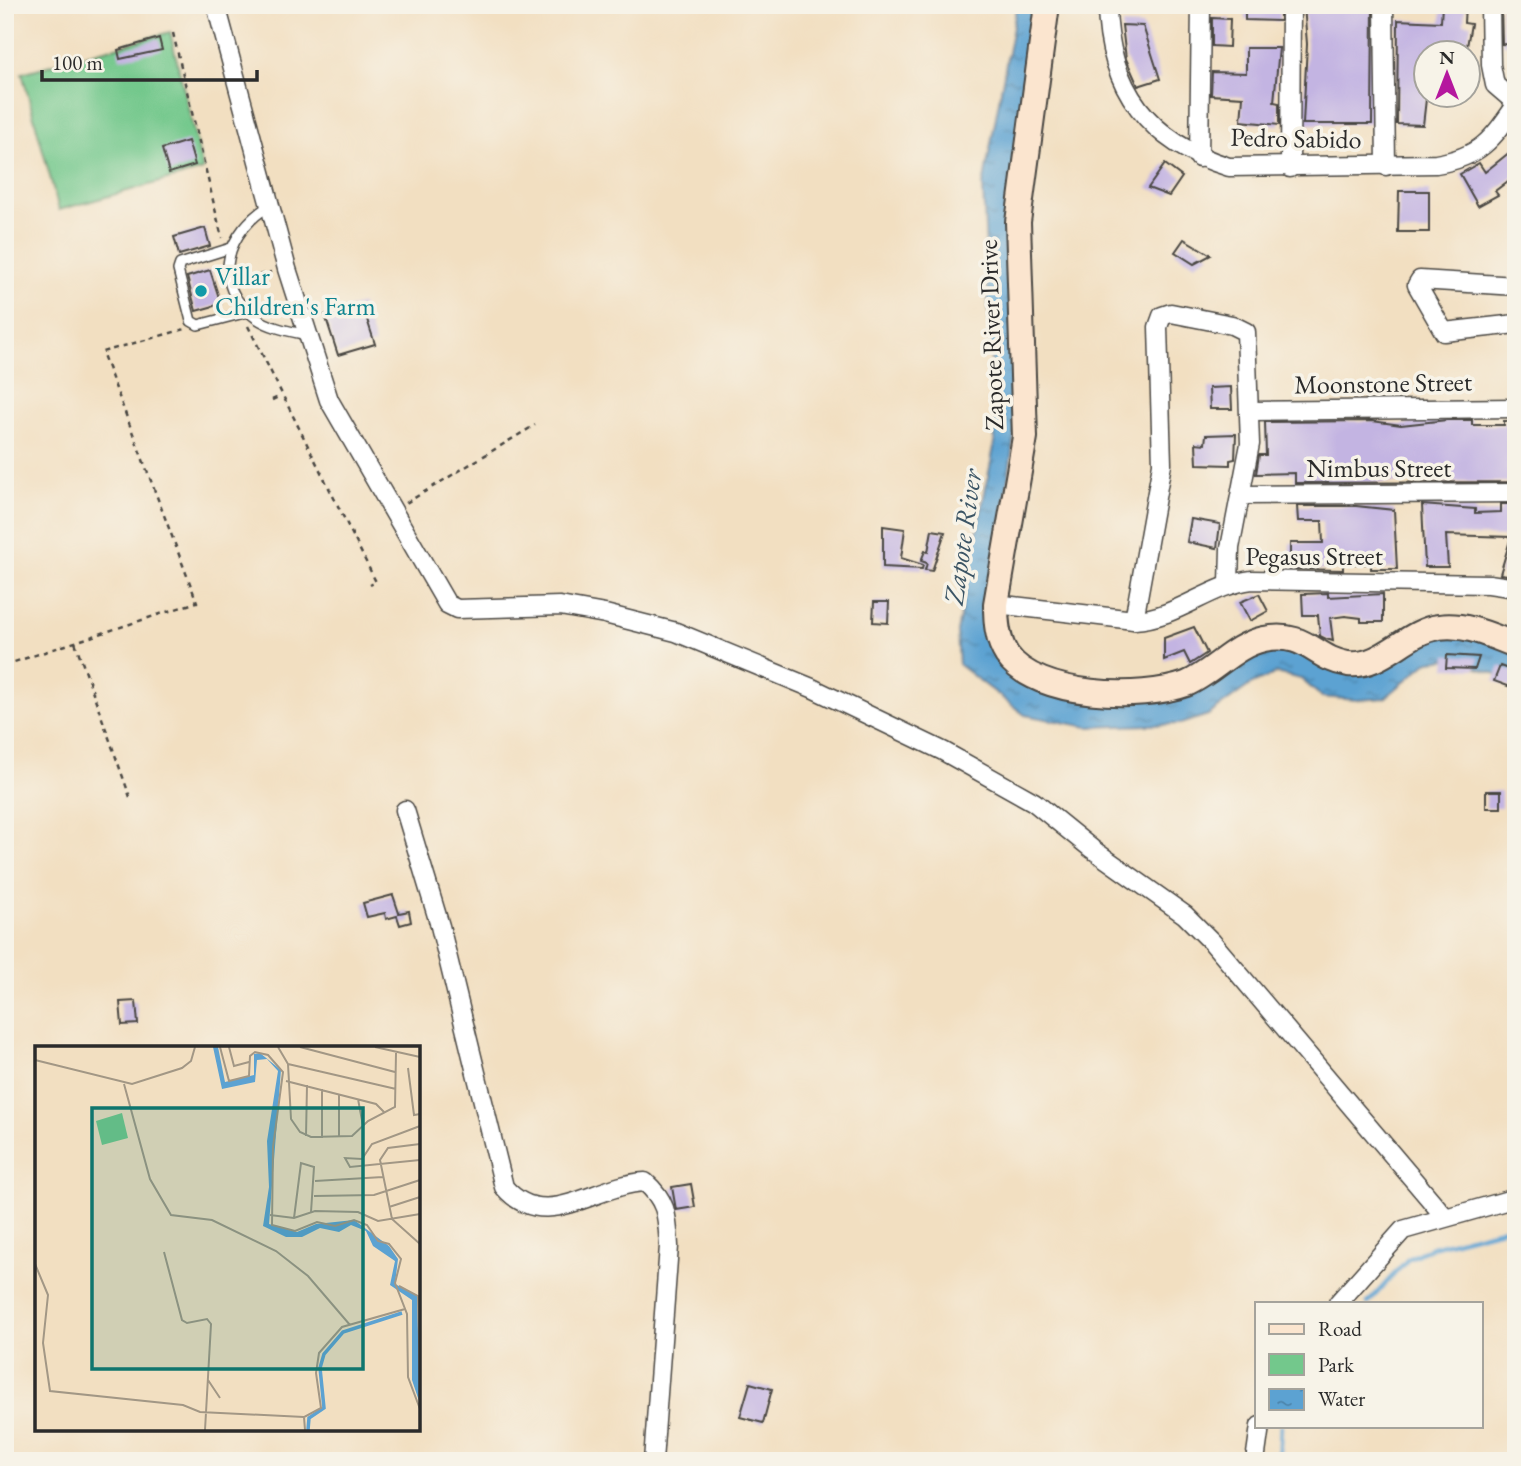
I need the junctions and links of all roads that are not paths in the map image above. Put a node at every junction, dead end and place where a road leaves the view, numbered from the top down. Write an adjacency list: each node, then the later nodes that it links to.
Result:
1 (216, 5): 12 (street)
2 (1047, 5): 24 (main road, Zapote River Drive)
3 (1107, 5): 9 (street, Pedro Sabido)
4 (1201, 5): 9 (street)
5 (1292, 5): 11 (street)
6 (1384, 5): 10 (street)
7 (1490, 5): 8 (street)
8 (1516, 104): 10 (street, Pedro Sabido)
9 (1199, 158): 11 (street, Pedro Sabido)
10 (1386, 166): 11 (street, Pedro Sabido)
11 (1290, 168)
12 (271, 205): 13 (lane); 17 (street)
13 (228, 249): 15 (lane); 15 (lane)
14 (1516, 286): 16 (street)
15 (245, 312): 17 (lane)
16 (1516, 324)
17 (309, 335): 29 (street)
18 (1516, 408): 19 (street, Moonstone Street)
19 (1250, 411): 21 (street); 25 (street)
20 (1516, 493): 21 (street, Nimbus Street)
21 (1242, 495): 22 (street)
22 (1229, 583): 23 (street, Pegasus Street); 25 (street, Pegasus Street)
23 (1516, 588)
24 (996, 604): 25 (street, Pegasus Street); 26 (main road, Zapote River Drive)
25 (1134, 620)
26 (1516, 645)
27 (405, 810): 32 (street)
28 (1516, 1198): 29 (street)
29 (1445, 1217): 30 (street)
30 (1339, 1302)
31 (1259, 1428): 33 (street)
32 (653, 1461)
33 (1255, 1461)

